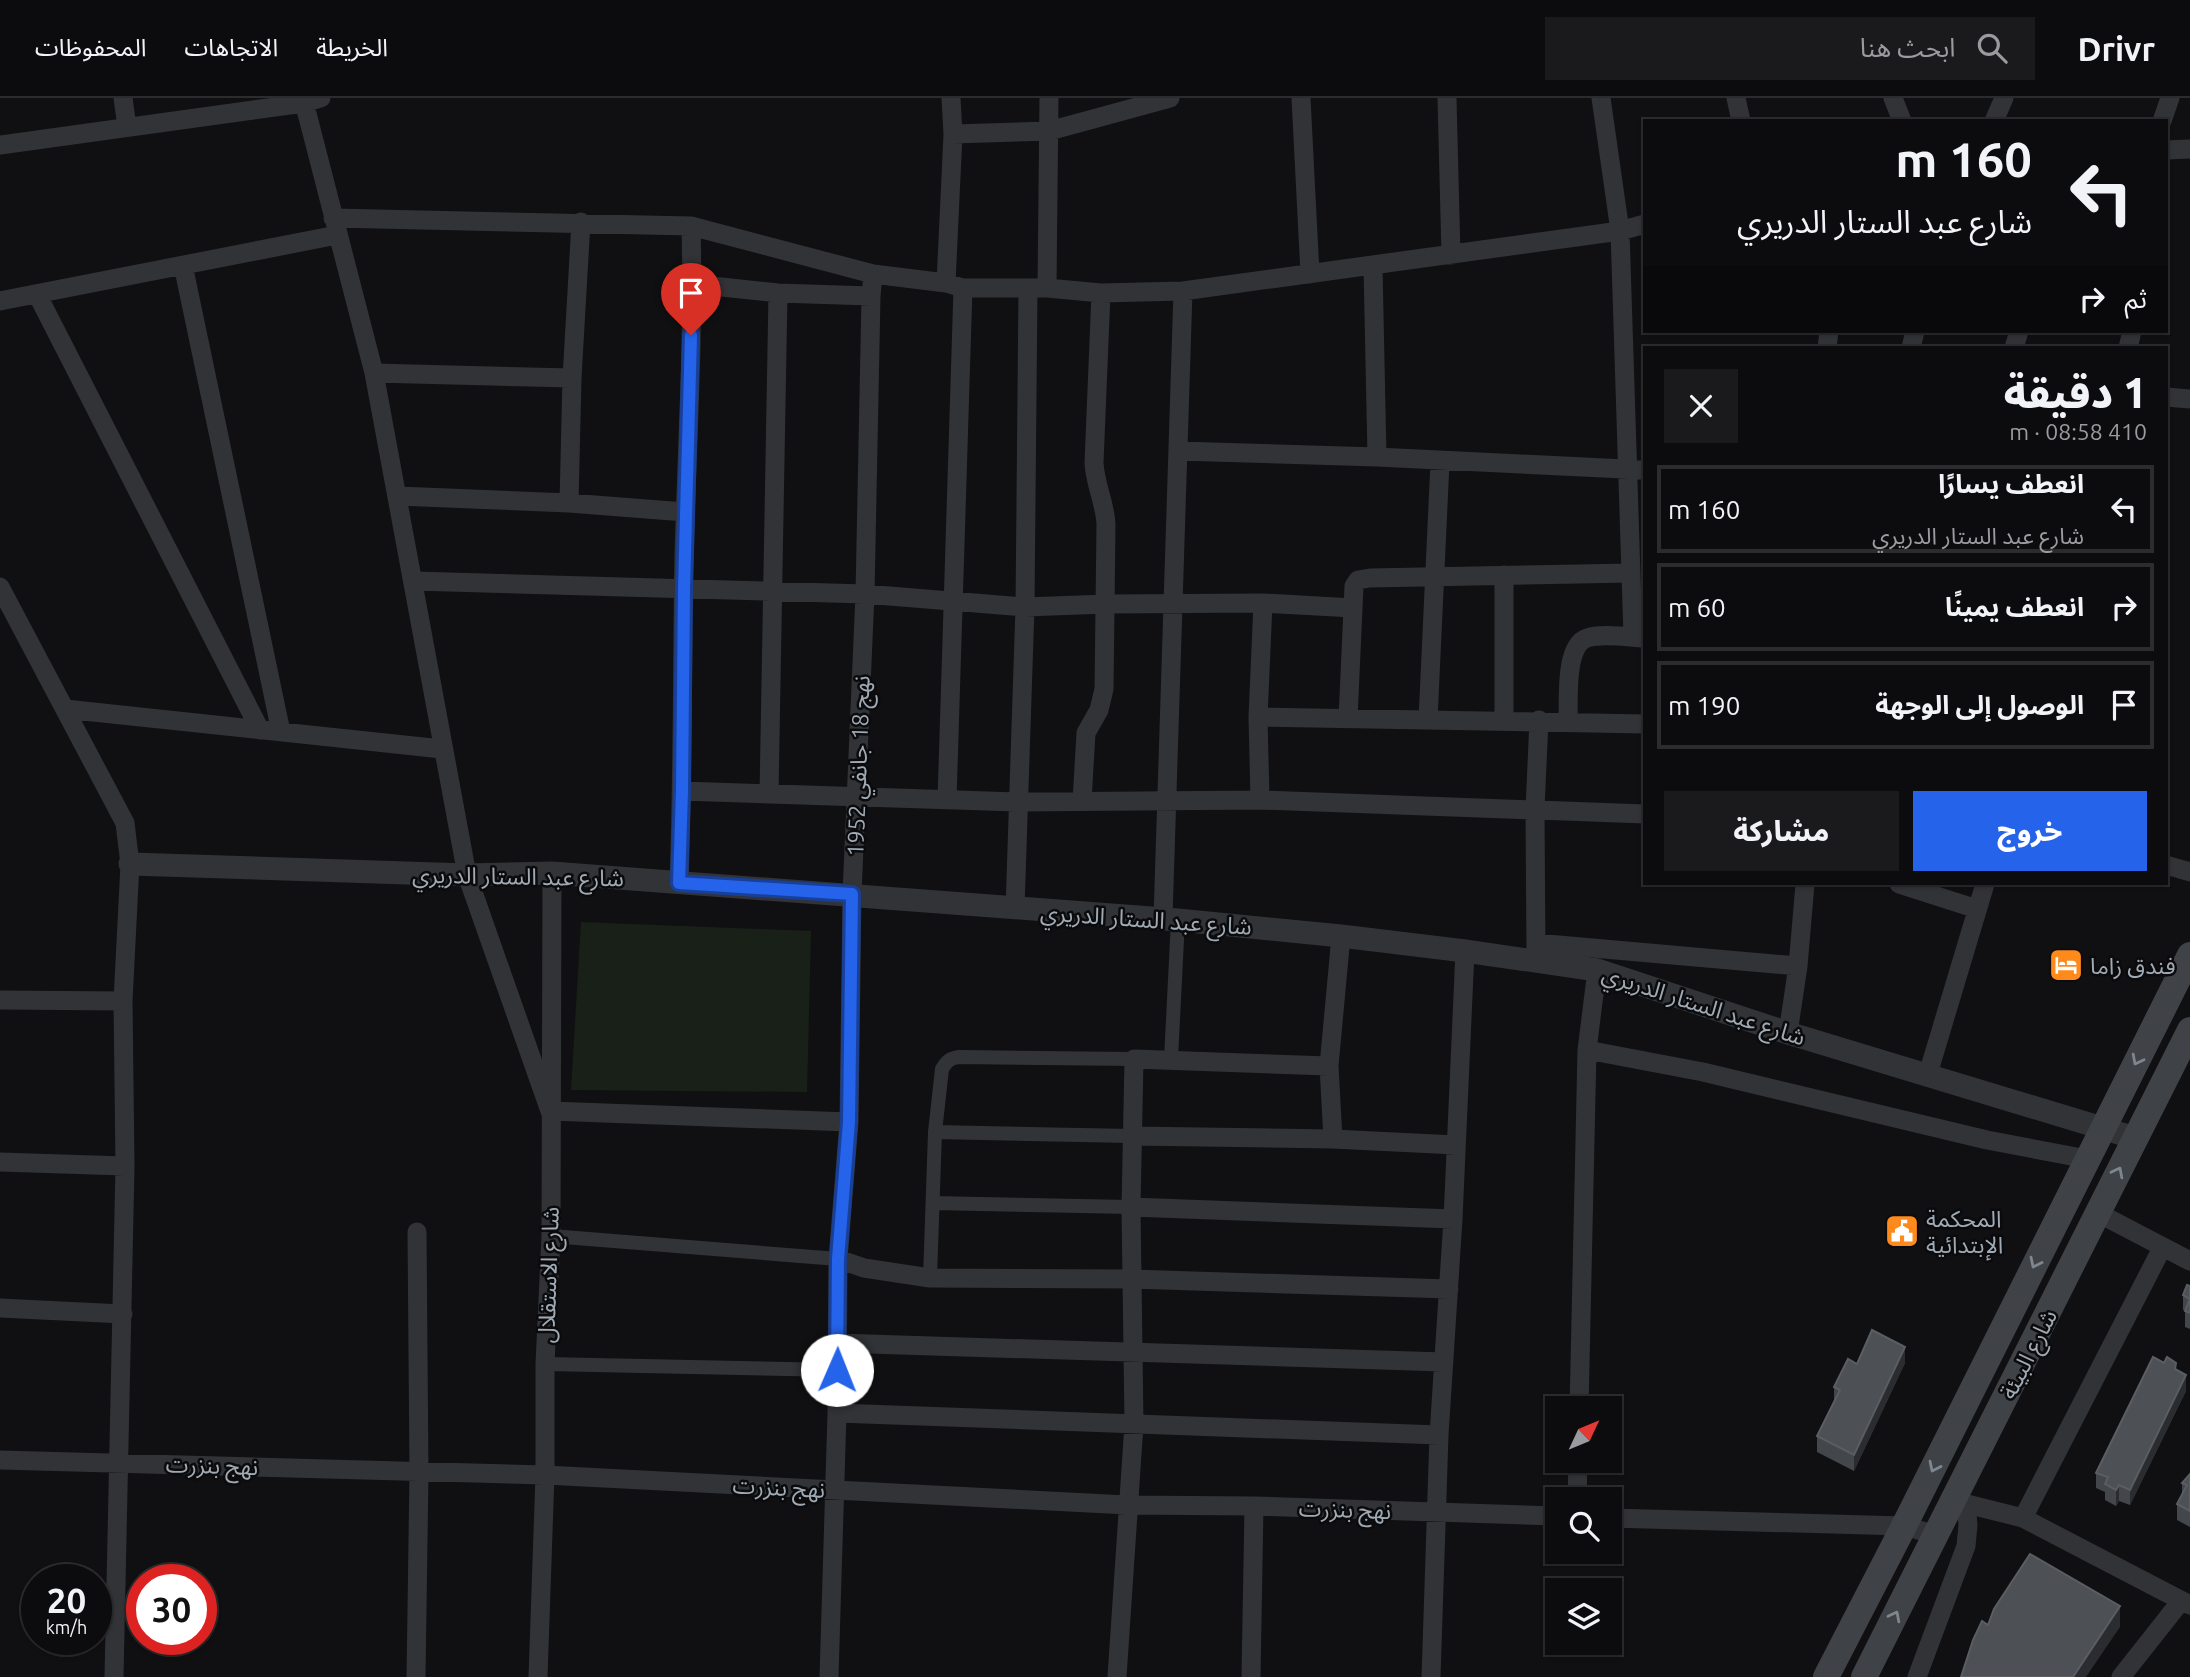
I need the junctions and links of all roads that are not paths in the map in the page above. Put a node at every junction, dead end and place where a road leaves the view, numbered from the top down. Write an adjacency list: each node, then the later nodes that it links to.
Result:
1 (123, 98): 17 (street)
2 (951, 98): 19 (street)
3 (1049, 98): 18 (street)
4 (1170, 98): 18 (street)
5 (1301, 98): 32 (street)
6 (1447, 98): 28 (street)
7 (1601, 98): 27 (street)
8 (1736, 98): 13 (street)
9 (1894, 98): 14 (street)
10 (2004, 98): 15 (street)
11 (2170, 98): 16 (street)
12 (309, 100): 17 (street); 25 (street)
13 (1741, 119)
14 (1901, 119)
15 (1995, 119)
16 (2162, 119)
17 (127, 127): 20 (street)
18 (1049, 131): 19 (street); 35 (street)
19 (953, 134): 34 (street)
20 (0, 145)
21 (2176, 150): 22 (street)
22 (2168, 166)
23 (581, 222): 25 (street); 26 (street); 43 (street)
24 (1643, 224): 27 (street)
25 (335, 226): 29 (street); 42 (street)
26 (691, 226): 31 (street); 33 (street)
27 (1620, 230): 28 (street); 49 (street)
28 (1451, 255): 30 (street)
29 (183, 265): 39 (street); 77 (street)
30 (1373, 266): 32 (street); 47 (street)
31 (873, 274): 34 (street); 40 (street, نهج 18 جانفي 1952)
32 (1310, 274): 36 (street)
33 (693, 284): 37 (street); 52 (street)
34 (955, 285): 35 (street); 61 (street)
35 (1037, 288): 38 (street); 65 (street)
36 (1183, 291): 38 (street); 46 (street)
37 (778, 293): 40 (street); 59 (street)
38 (1101, 293): 63 (street)
39 (37, 294): 41 (street); 76 (street)
40 (871, 296): 60 (street, نهج 18 جانفي 1952)
41 (0, 301)
42 (374, 373): 43 (street); 50 (street)
43 (572, 379): 51 (street)
44 (2168, 397): 45 (street)
45 (2190, 398)
46 (1178, 451): 47 (street); 64 (street)
47 (1377, 457): 48 (street)
48 (1440, 462): 49 (street); 55 (street)
49 (1636, 470): 53 (street)
50 (398, 496): 51 (street); 56 (street)
51 (569, 503): 52 (street)
52 (685, 512): 58 (street)
53 (1635, 563): 54 (street); 67 (street)
54 (1504, 575): 55 (street); 72 (street)
55 (1434, 577): 66 (street); 71 (street)
56 (414, 581): 58 (street); 78 (street)
57 (0, 587): 68 (street)
58 (684, 589): 59 (street); 79 (street)
59 (772, 593): 60 (street); 80 (street)
60 (865, 594): 61 (street); 81 (street, نهج 18 جانفي 1952)
61 (953, 601): 65 (street); 82 (street)
62 (1263, 603): 64 (street); 66 (street); 69 (street)
63 (1106, 604): 64 (street); 65 (street); 84 (street)
64 (1174, 605): 85 (street)
65 (1025, 607): 86 (street)
66 (1353, 607): 70 (street)
67 (1639, 638): 74 (street)
68 (65, 709): 76 (street); 89 (street)
69 (1258, 717): 70 (street); 83 (street)
70 (1348, 719): 71 (street)
71 (1428, 720): 72 (street)
72 (1504, 720): 73 (street)
73 (1539, 720): 74 (street); 87 (street)
74 (1568, 721): 75 (street)
75 (1643, 724)
76 (260, 730): 77 (street)
77 (281, 732): 78 (street)
78 (442, 749): 93 (street)
79 (682, 791): 80 (street); 94 (street)
80 (769, 794): 81 (street)
81 (858, 795): 82 (street); 98 (street, نهج 18 جانفي 1952)
82 (947, 800): 86 (street)
83 (1260, 800): 85 (street); 87 (street)
84 (1082, 801): 85 (street); 86 (street)
85 (1167, 801): 101 (street)
86 (1017, 802): 99 (street)
87 (1535, 809): 88 (street); 104 (street)
88 (1643, 814)
89 (130, 864): 93 (street, شارع عبد الستار الدريري); 109 (street)
90 (2168, 866): 91 (street)
91 (2190, 872)
92 (552, 873): 93 (street, شارع عبد الستار الدريري); 94 (street, شارع عبد الستار الدريري); 118 (street, شارع الاستقلال)
93 (467, 876): 118 (street)
94 (679, 883): 98 (street, شارع عبد الستار الدريري)
95 (1805, 885): 106 (street)
96 (1902, 885): 100 (street)
97 (1985, 885): 100 (street)
98 (852, 894): 99 (street, شارع عبد الستار الدريري); 119 (street, نهج 18 جانفي 1952)
99 (1015, 909): 101 (street, شارع عبد الستار الدريري)
100 (1977, 909): 117 (street)
101 (1171, 919): 102 (street, شارع عبد الستار الدريري); 115 (street)
102 (1341, 936): 103 (street, شارع عبد الستار الدريري); 116 (street)
103 (1465, 951): 104 (street, شارع عبد الستار الدريري); 125 (street)
104 (1536, 952): 106 (street); 107 (street, شارع عبد الستار الدريري)
105 (2190, 955): 110 (main road)
106 (1798, 965): 111 (street)
107 (1597, 970): 111 (street, شارع عبد الستار الدريري); 113 (street)
108 (0, 1000): 109 (street)
109 (123, 1001): 128 (street)
110 (2154, 1025): 112 (main road); 120 (main road, one-way to 120)
111 (1788, 1033): 117 (street, شارع عبد الستار الدريري)
112 (2189, 1034): 123 (main road, شارع البيئة)
113 (1587, 1050): 126 (street); 148 (street)
114 (1134, 1059): 115 (street); 121 (street); 122 (street)
115 (1171, 1059): 116 (street)
116 (1329, 1066): 124 (street)
117 (1928, 1074): 120 (street, شارع عبد الستار الدريري)
118 (550, 1111): 119 (street); 134 (street, شارع الاستقلال)
119 (849, 1122): 136 (street, نهج 18 جانفي 1952)
120 (2103, 1128): 123 (street, شارع عبد الستار الدريري); 126 (main road)
121 (935, 1132): 122 (street); 129 (street)
122 (1132, 1136): 124 (street); 130 (street)
123 (2135, 1138): 131 (main road, شارع البيئة, one-way to 123)
124 (1333, 1139): 125 (street)
125 (1456, 1145): 132 (street)
126 (2087, 1159): 164 (main road, one-way to 164)
127 (0, 1162): 128 (street)
128 (125, 1166): 142 (street)
129 (933, 1203): 130 (street); 138 (street)
130 (1131, 1207): 132 (street); 139 (street)
131 (2098, 1213): 135 (street); 157 (main road, شارع البيئة)
132 (1453, 1219): 140 (street)
133 (417, 1232): 154 (street)
134 (551, 1236): 136 (street); 146 (street, شارع الاستقلال)
135 (2162, 1248): 137 (street); 163 (street)
136 (838, 1259): 138 (street); 143 (street, نهج 18 جانفي 1952)
137 (2190, 1261)
138 (930, 1278): 139 (street)
139 (1131, 1279): 140 (street); 144 (street)
140 (1449, 1289): 145 (street)
141 (0, 1308): 142 (street)
142 (123, 1314): 153 (street)
143 (838, 1343): 144 (street); 147 (street, نهج 18 جانفي 1952)
144 (1132, 1353): 145 (street); 150 (street)
145 (1444, 1362): 151 (street)
146 (545, 1364): 147 (street); 155 (street, شارع الاستقلال)
147 (837, 1370): 149 (street, نهج 18 جانفي 1952)
148 (1579, 1396)
149 (837, 1413): 150 (street); 156 (street, نهج 18 جانفي 1952)
150 (1134, 1424): 151 (street); 158 (street)
151 (1439, 1435): 160 (street)
152 (0, 1460): 153 (street, نهج بنزرت)
153 (117, 1462): 154 (street, نهج بنزرت); 167 (street)
154 (419, 1472): 155 (street, نهج بنزرت); 168 (street)
155 (545, 1475): 156 (street, نهج بنزرت); 169 (street, شارع الاستقلال)
156 (835, 1490): 158 (street, نهج بنزرت); 170 (street, نهج 18 جانفي 1952)
157 (1961, 1502): 163 (street); 165 (main road, شارع البيئة); 176 (street)
158 (1127, 1504): 159 (street, نهج بنزرت); 171 (street)
159 (1254, 1506): 160 (street, نهج بنزرت); 172 (street)
160 (1436, 1511): 161 (street, نهج بنزرت); 173 (street)
161 (1545, 1515)
162 (1622, 1518): 164 (street)
163 (2023, 1518): 166 (street)
164 (1904, 1526): 165 (street); 174 (main road)
165 (1936, 1535): 175 (main road, شارع البيئة, one-way to 165)
166 (2186, 1603): 177 (street)
167 (114, 1677)
168 (416, 1677)
169 (538, 1677)
170 (829, 1677)
171 (1117, 1677)
172 (1251, 1677)
173 (1431, 1677)
174 (1826, 1677)
175 (1864, 1677)
176 (1917, 1677)
177 (2121, 1677)

